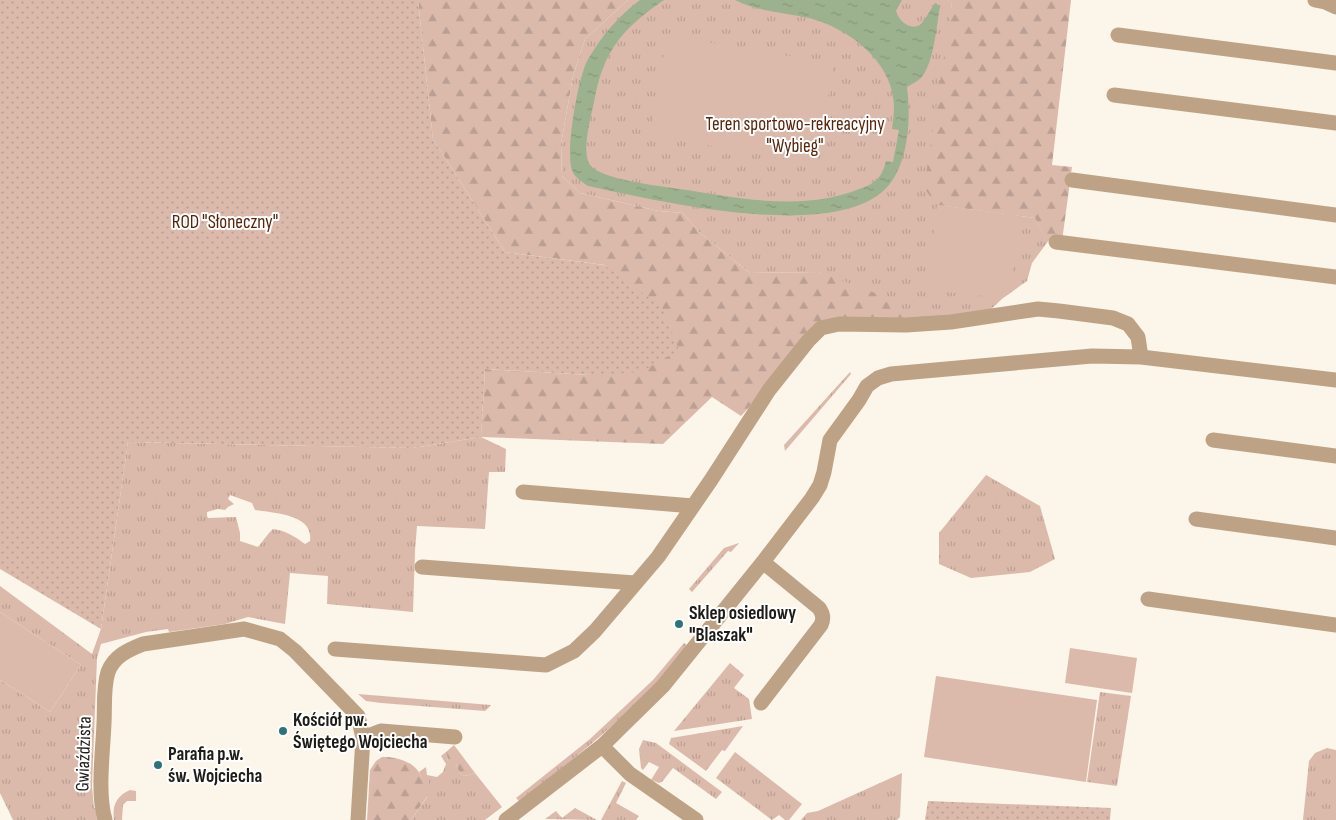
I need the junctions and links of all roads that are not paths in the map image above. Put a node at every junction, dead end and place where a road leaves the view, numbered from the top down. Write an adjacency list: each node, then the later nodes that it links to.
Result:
1 (1315, 0): 2 (street)
2 (1336, 7)
3 (1118, 35): 4 (street)
4 (1336, 63)
5 (1114, 95): 6 (street)
6 (1336, 123)
7 (1072, 180): 8 (street)
8 (1336, 216)
9 (1056, 242): 10 (street)
10 (1336, 277)
11 (1141, 358): 12 (street); 16 (street); 19 (street)
12 (1336, 380)
13 (1213, 440): 14 (street)
14 (1336, 456)
15 (523, 492): 16 (street)
16 (693, 506): 21 (street)
17 (1196, 519): 18 (street)
18 (1336, 538)
19 (763, 562): 25 (street); 28 (street)
20 (422, 567): 21 (street)
21 (635, 583): 24 (street)
22 (1148, 599): 23 (street)
23 (1336, 625)
24 (335, 649)
25 (761, 703)
26 (454, 737): 27 (street)
27 (363, 738): 29 (street, Gwiaździsta); 30 (street, Gwiaździsta)
28 (602, 746): 31 (street); 32 (street)
29 (105, 820)
30 (358, 820)
31 (506, 820)
32 (696, 820)

